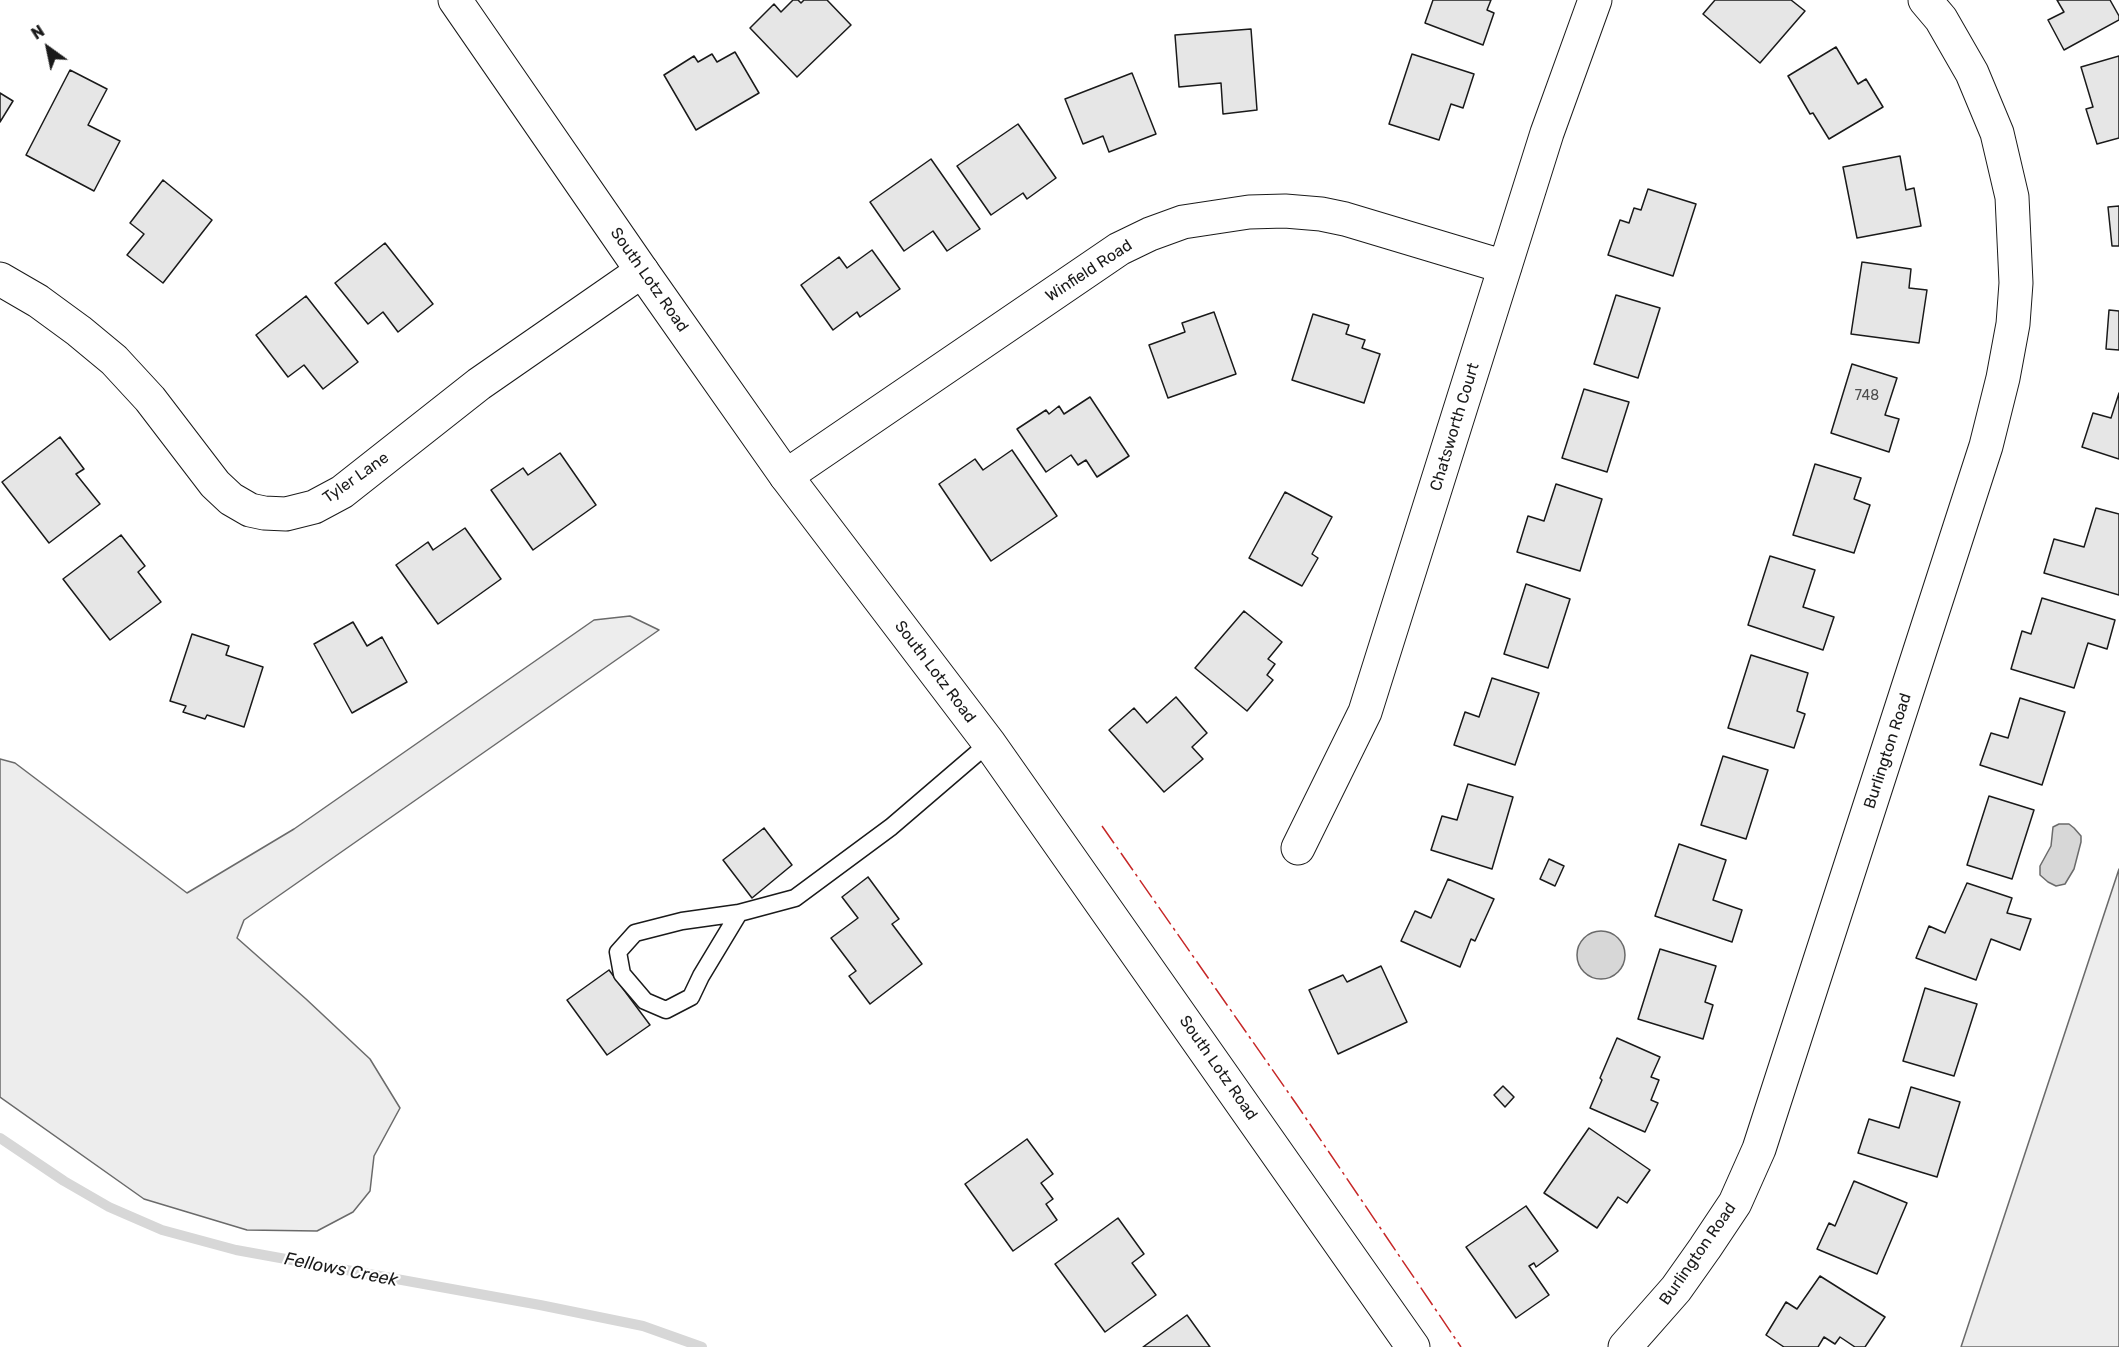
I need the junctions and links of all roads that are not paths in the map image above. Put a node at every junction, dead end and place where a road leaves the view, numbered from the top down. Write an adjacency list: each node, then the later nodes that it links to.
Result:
1 (455, 0): 5 (street, South Lotz Road)
2 (1596, 0): 4 (street, Chatsworth Court)
3 (1925, 0): 12 (street, Burlington Road)
4 (1505, 267): 7 (street, Winfield Road); 9 (street, Chatsworth Court)
5 (642, 271): 6 (street, Tyler Lane); 7 (street, South Lotz Road)
6 (0, 279)
7 (786, 476): 8 (street, South Lotz Road)
8 (989, 743): 10 (lane); 11 (street, South Lotz Road)
9 (1298, 848)
10 (739, 913): 10 (lane)
11 (1413, 1347)
12 (1625, 1347)

